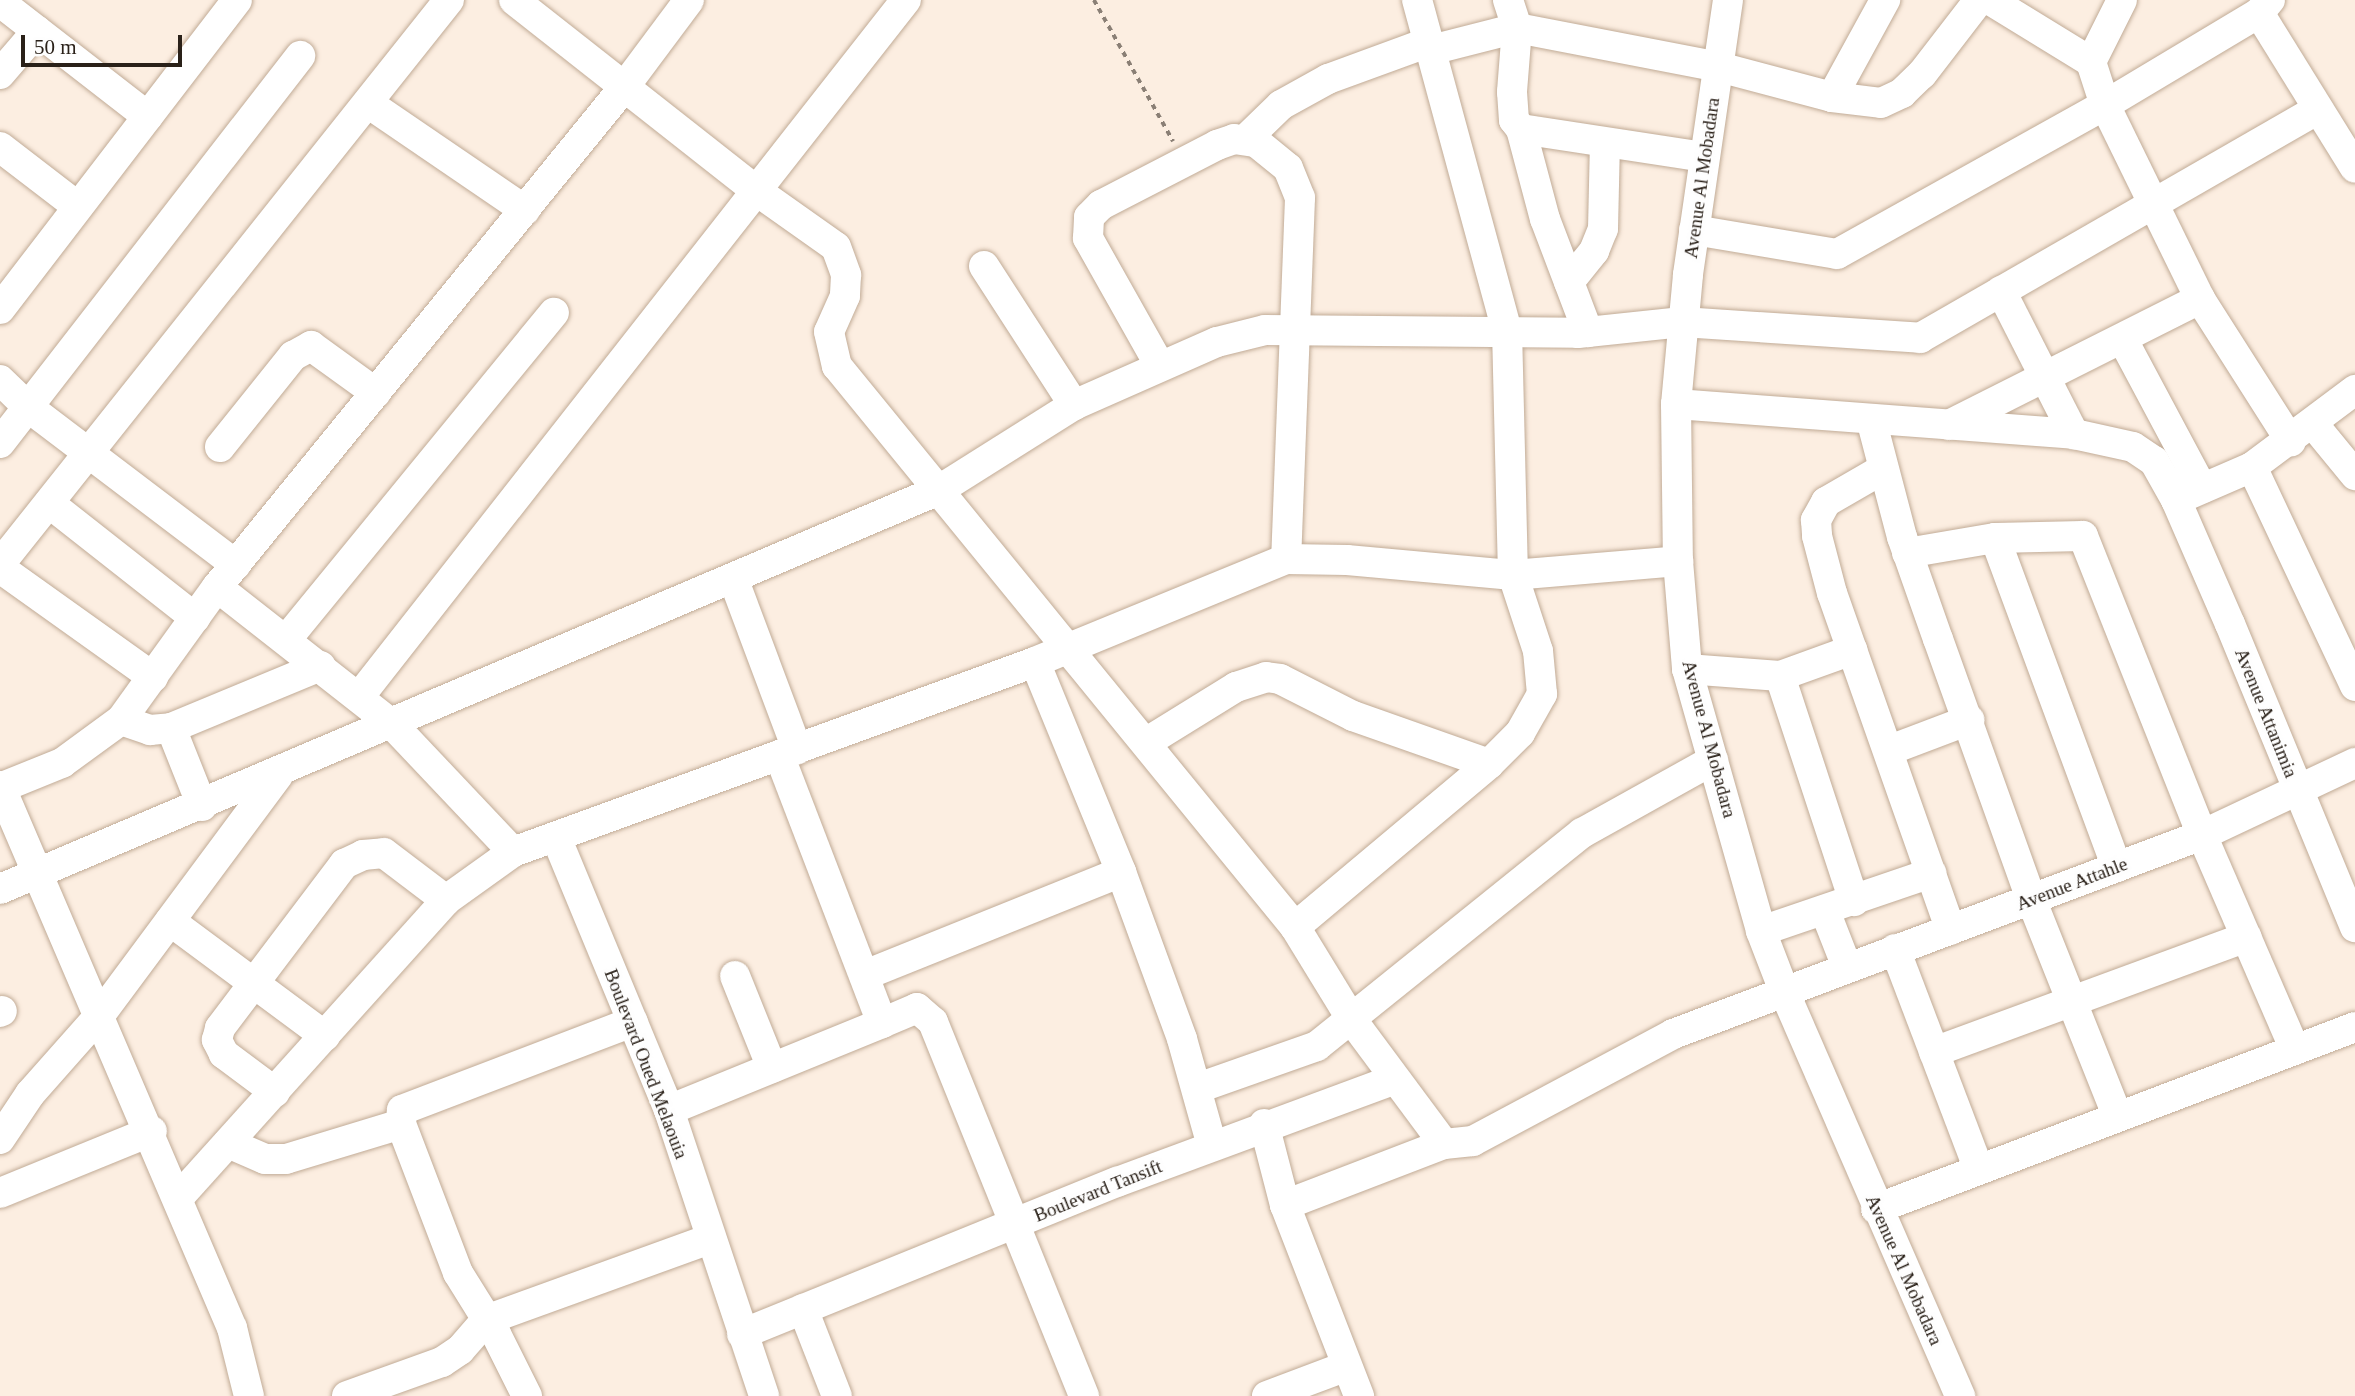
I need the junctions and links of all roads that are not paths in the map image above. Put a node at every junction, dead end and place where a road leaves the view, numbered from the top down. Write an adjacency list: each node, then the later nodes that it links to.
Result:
1 (237, 0): 26 (street)
2 (449, 0): 23 (street)
3 (514, 0): 21 (street)
4 (690, 0): 21 (street)
5 (905, 0): 33 (street)
6 (1417, 0): 16 (street)
7 (1728, 0): 19 (street, Avenue Al Mobadara)
8 (1885, 0): 22 (street)
9 (1979, 0): 22 (street)
10 (1990, 0): 18 (street)
11 (2122, 0): 18 (street)
12 (0, 2): 15 (street)
13 (2264, 6): 24 (street); 25 (street)
14 (1512, 14): 16 (street); 19 (street); 27 (street)
15 (37, 31): 20 (street); 26 (street)
16 (1430, 46): 28 (street); 46 (street)
17 (300, 56): 56 (street)
18 (2091, 62): 24 (street)
19 (1718, 67): 22 (street); 32 (street, Avenue Al Mobadara)
20 (0, 74)
21 (625, 86): 33 (street); 36 (street)
22 (1832, 97)
23 (368, 103): 36 (street); 63 (street)
24 (2105, 105): 34 (street); 37 (street)
25 (2317, 110): 31 (street); 34 (street)
26 (148, 117): 35 (street)
27 (1521, 129): 29 (street); 39 (street)
28 (1247, 138): 45 (street); 49 (street)
29 (1605, 144): 32 (street); 39 (street)
30 (0, 148): 35 (street)
31 (2350, 149)
32 (1704, 157): 37 (street, Avenue Al Mobadara)
33 (754, 189): 67 (street); 88 (street)
34 (2152, 204): 40 (street); 42 (street)
35 (77, 206): 41 (street)
36 (525, 210): 53 (street)
37 (1694, 230): 44 (street, Avenue Al Mobadara)
38 (984, 266): 55 (street)
39 (1569, 282): 47 (street)
40 (2001, 291): 44 (street); 50 (street)
41 (3, 298)
42 (2200, 299): 48 (street); 59 (street)
43 (554, 313): 79 (street)
44 (1682, 322): 47 (street); 54 (street, Avenue Al Mobadara)
45 (1296, 329): 46 (street); 49 (street); 72 (street)
46 (1507, 331): 47 (street); 75 (street)
47 (1588, 332)
48 (2123, 340): 50 (street); 68 (street)
49 (1160, 366): 55 (street)
50 (2046, 378): 58 (street); 60 (street)
51 (0, 380): 56 (street)
52 (2355, 390): 59 (street)
53 (376, 393): 62 (street); 76 (street)
54 (1675, 404): 57 (street); 73 (street, Avenue Al Mobadara)
55 (1074, 405): 67 (street)
56 (28, 407): 61 (street); 63 (street)
57 (1871, 419): 58 (street); 65 (street)
58 (1949, 426): 60 (street)
59 (2302, 433): 64 (street); 66 (street)
60 (2074, 434): 68 (street)
61 (0, 443)
62 (220, 447)
63 (91, 450): 69 (street); 76 (street)
64 (2252, 467): 68 (street); 87 (street)
65 (1883, 468): 71 (street); 81 (street)
66 (2354, 472)
67 (939, 490): 77 (street); 80 (street)
68 (2189, 494): 101 (street, Avenue Attanimia)
69 (48, 503): 74 (street); 78 (street)
70 (1995, 538): 71 (street); 103 (street); 106 (street)
71 (1907, 553): 90 (street)
72 (1286, 559): 75 (street); 80 (street)
73 (1678, 561): 75 (street); 84 (street, Avenue Al Mobadara)
74 (0, 566): 86 (street)
75 (1513, 575): 98 (street)
76 (227, 576): 78 (street); 79 (street)
77 (733, 578): 91 (street); 95 (street)
78 (195, 618): 86 (street)
79 (286, 639): 83 (street)
80 (1070, 647): 82 (street); 93 (street)
81 (1852, 650): 85 (street); 94 (street)
82 (1035, 662): 95 (street); 107 (street)
83 (321, 666): 88 (street); 92 (street)
84 (1687, 669): 85 (street); 96 (street, Avenue Al Mobadara)
85 (1780, 676): 113 (street)
86 (153, 677): 89 (street)
87 (2355, 686)
88 (359, 697): 91 (street)
89 (121, 720): 92 (street); 100 (street)
90 (1969, 720): 94 (street); 111 (street)
91 (392, 724): 99 (street); 105 (street)
92 (170, 728): 102 (street)
93 (1147, 742): 98 (street); 116 (street)
94 (1890, 750): 108 (street)
95 (788, 752): 104 (street); 123 (street)
96 (1713, 760): 119 (street, Avenue Al Mobadara); 129 (street)
97 (2355, 763): 101 (street, Avenue Attahle)
98 (1489, 764): 116 (street)
99 (279, 774): 102 (street); 115 (street)
100 (0, 787): 109 (street)
101 (2296, 791): 103 (street, Avenue Attahle); 117 (street, Avenue Attanimia)
102 (202, 806): 109 (street)
103 (2202, 835): 106 (street, Avenue Attahle); 120 (street)
104 (556, 837): 105 (street); 130 (street, Boulevard Oued Melaouia)
105 (513, 852): 112 (street)
106 (2117, 867): 111 (street, Avenue Attahle)
107 (1121, 872): 123 (street); 138 (street)
108 (1931, 873): 113 (street); 118 (street)
109 (36, 875): 110 (street); 128 (street)
110 (0, 889)
111 (2031, 899): 118 (street, Avenue Attahle); 127 (street)
112 (446, 900): 125 (street); 133 (street)
113 (1854, 901): 114 (street)
114 (1825, 911): 119 (street); 122 (street)
115 (170, 921): 125 (street); 128 (street)
116 (1295, 927): 129 (street)
117 (2355, 927)
118 (1951, 930): 121 (street, Avenue Attahle)
119 (1761, 931): 126 (street, Avenue Al Mobadara)
120 (2248, 937): 127 (street); 134 (street)
121 (1895, 949): 122 (street, Avenue Attahle); 135 (street)
122 (1847, 967): 126 (street, Avenue Attahle)
123 (865, 975): 131 (street)
124 (735, 976): 136 (street)
125 (251, 982): 133 (street); 139 (street)
126 (1784, 991): 149 (street, Avenue Attahle); 155 (street, Avenue Al Mobadara)
127 (2075, 1000): 135 (street); 143 (street)
128 (100, 1016): 140 (street); 146 (street)
129 (1352, 1020): 137 (street); 138 (street)
130 (633, 1022): 142 (street, Boulevard Oued Melaouia); 144 (street)
131 (882, 1023): 136 (street); 156 (street)
132 (2355, 1027): 134 (street)
133 (325, 1036): 139 (street)
134 (2295, 1050): 143 (street)
135 (1934, 1052): 151 (street)
136 (772, 1068): 142 (street)
137 (1395, 1079): 145 (street, Boulevard Tansift); 149 (street)
138 (1198, 1088): 150 (street)
139 (275, 1092): 148 (street)
140 (30, 1094): 141 (street); 147 (street)
141 (0, 1105)
142 (669, 1110): 157 (street, Boulevard Oued Melaouia)
143 (2117, 1115): 151 (street)
144 (401, 1124): 148 (street); 159 (street)
145 (1264, 1125): 150 (street, Boulevard Tansift); 154 (street)
146 (152, 1131): 152 (street); 153 (street)
147 (0, 1139)
148 (228, 1143): 153 (street)
149 (1444, 1144): 154 (street, Avenue Attahle)
150 (1212, 1146): 156 (street, Boulevard Tansift)
151 (1978, 1168): 155 (street)
152 (0, 1193)
153 (179, 1197): 162 (street)
154 (1285, 1205): 161 (street)
155 (1876, 1209): 170 (street, Avenue Al Mobadara)
156 (1013, 1225): 158 (street, Boulevard Tansift); 167 (street)
157 (710, 1239): 159 (street); 160 (street, Boulevard Oued Melaouia)
158 (803, 1309): 160 (street, Boulevard Tansift); 166 (street)
159 (486, 1320): 163 (street); 164 (street)
160 (742, 1334): 165 (street, Boulevard Oued Melaouia)
161 (1347, 1366): 168 (street); 169 (street)
162 (249, 1396)
163 (347, 1396)
164 (527, 1396)
165 (764, 1396)
166 (837, 1396)
167 (1084, 1396)
168 (1267, 1396)
169 (1359, 1396)
170 (1961, 1396)

